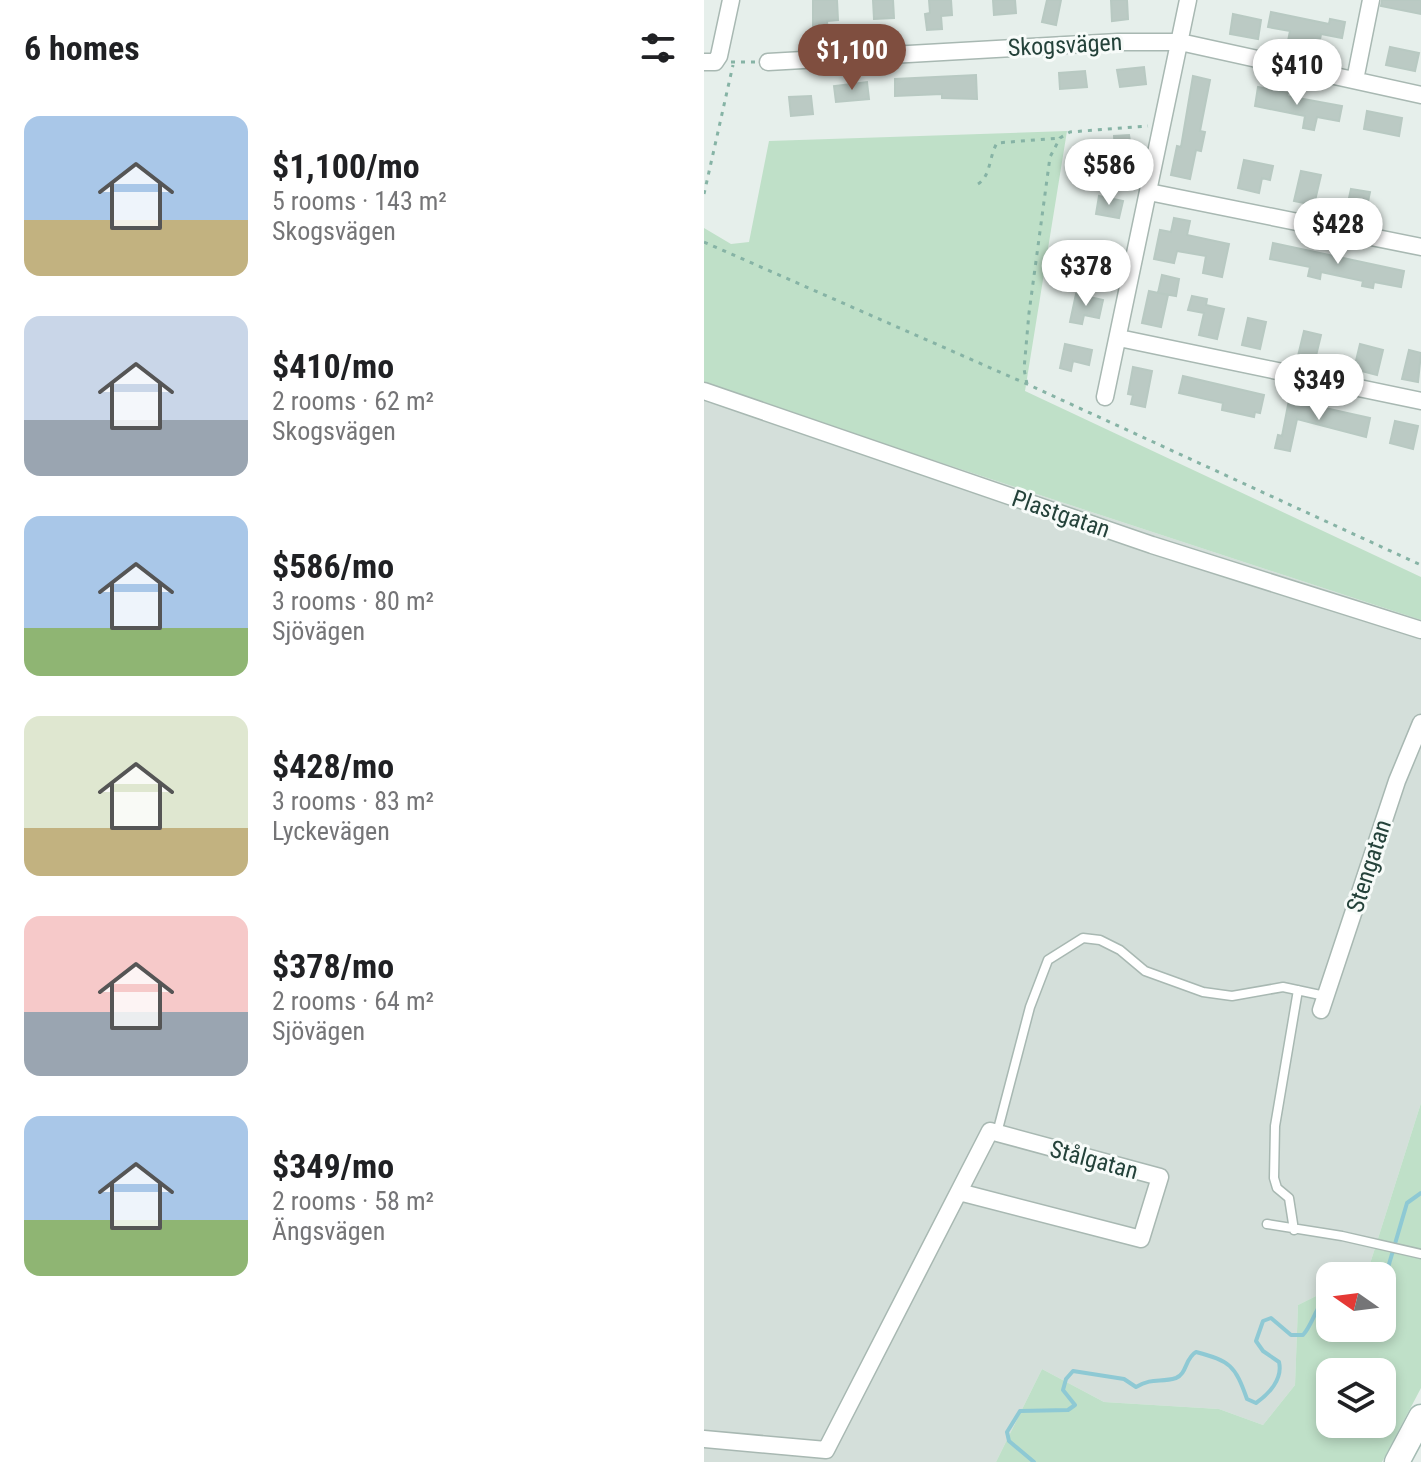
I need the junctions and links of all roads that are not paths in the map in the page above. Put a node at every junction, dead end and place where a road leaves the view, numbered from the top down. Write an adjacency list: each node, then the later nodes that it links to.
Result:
1 (731, 0): 5 (street)
2 (1188, 0): 4 (street)
3 (1371, 0): 7 (street)
4 (1180, 42): 6 (street, Skogsvägen); 7 (street, Skogsvägen); 9 (street)
5 (709, 62)
6 (768, 62)
7 (1355, 80): 8 (street, Skogsvägen)
8 (1421, 95)
9 (1149, 192): 10 (street); 11 (street)
10 (1421, 247)
11 (1119, 338): 13 (street); 14 (street)
12 (704, 391): 15 (street, Plastgatan)
13 (1105, 397)
14 (1421, 401)
15 (1421, 630)
16 (1421, 723): 18 (street, Stengatan)
17 (1298, 990): 18 (lane); 19 (lane); 22 (lane)
18 (1324, 1003)
19 (997, 1133): 20 (street); 20 (street, Stålgatan)
20 (959, 1192): 25 (street)
21 (1267, 1224): 22 (lane)
22 (1294, 1230): 23 (lane)
23 (1421, 1254)
24 (1421, 1417): 26 (main road)
25 (704, 1439)
26 (1397, 1462)

